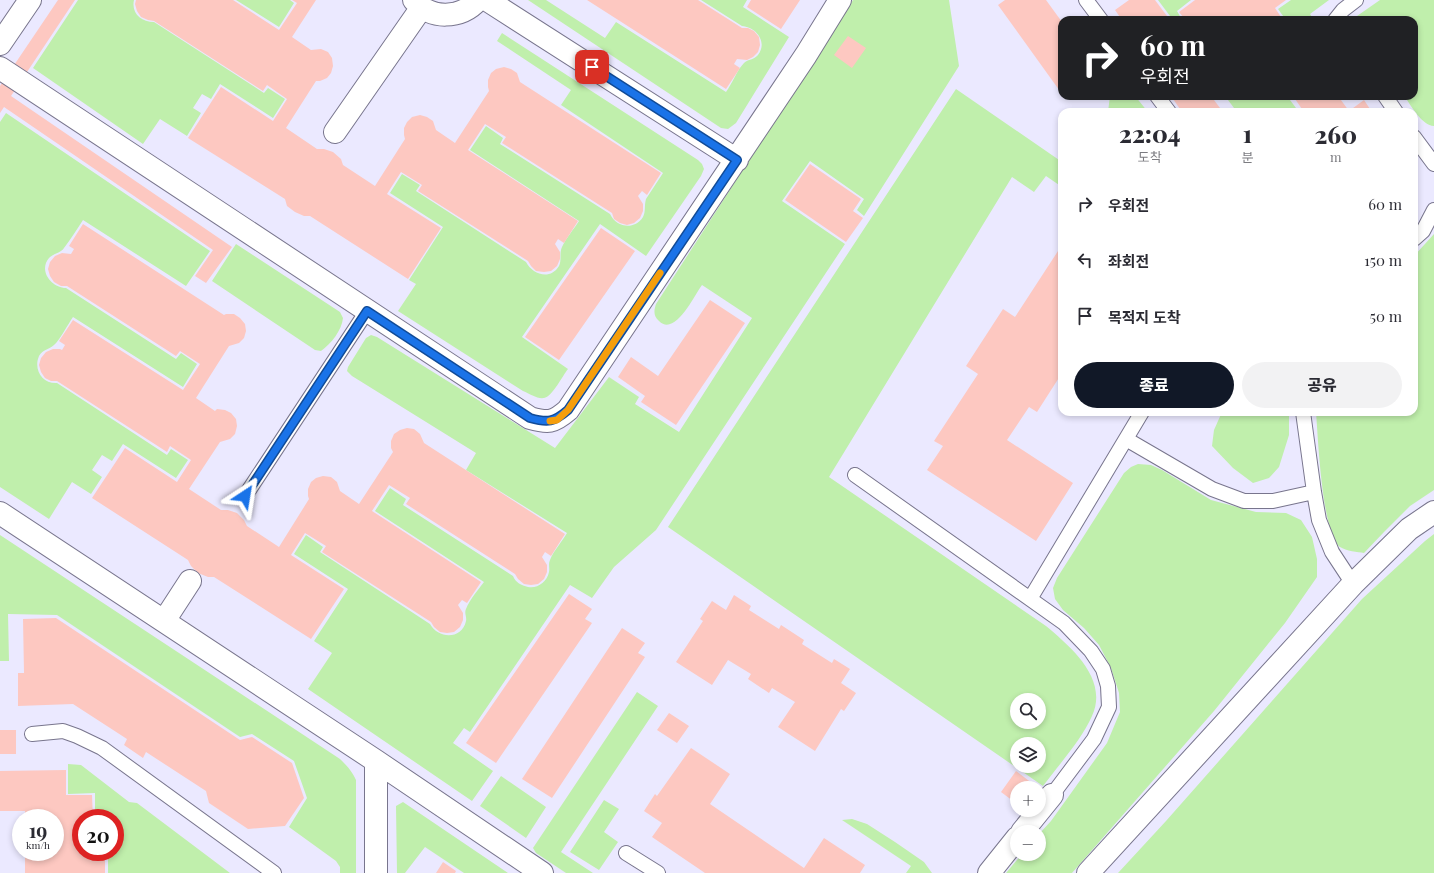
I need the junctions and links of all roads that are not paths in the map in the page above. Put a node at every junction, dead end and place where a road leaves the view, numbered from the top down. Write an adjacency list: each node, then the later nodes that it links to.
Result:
1 (30, 0): 10 (street)
2 (478, 0): 7 (street)
3 (488, 0): 14 (street)
4 (840, 0): 14 (street)
5 (1086, 0): 8 (lane)
6 (1356, 0): 9 (lane)
7 (418, 4): 12 (street)
8 (1098, 16)
9 (1338, 16)
10 (0, 44)
11 (0, 68): 18 (street)
12 (335, 132)
13 (1418, 152): 15 (lane)
14 (737, 160): 18 (street)
15 (1434, 164)
16 (1434, 210): 17 (lane)
17 (1418, 235)
18 (367, 311): 24 (lane)
19 (1140, 416): 21 (lane)
20 (1304, 416): 23 (lane)
21 (1126, 439): 23 (lane); 29 (lane)
22 (855, 475): 29 (lane)
23 (1314, 492): 28 (lane)
24 (245, 496)
25 (1434, 512): 28 (street)
26 (0, 513): 30 (street)
27 (190, 581): 30 (street)
28 (1353, 584): 42 (street)
29 (1030, 599): 33 (lane)
30 (164, 621): 32 (street)
31 (32, 734): 37 (lane)
32 (376, 761): 38 (street); 39 (street)
33 (1052, 795): 34 (street)
34 (1028, 825)
35 (1010, 847): 41 (street)
36 (626, 853): 40 (lane)
37 (274, 873)
38 (376, 873)
39 (542, 873)
40 (658, 873)
41 (989, 873)
42 (1088, 873)

